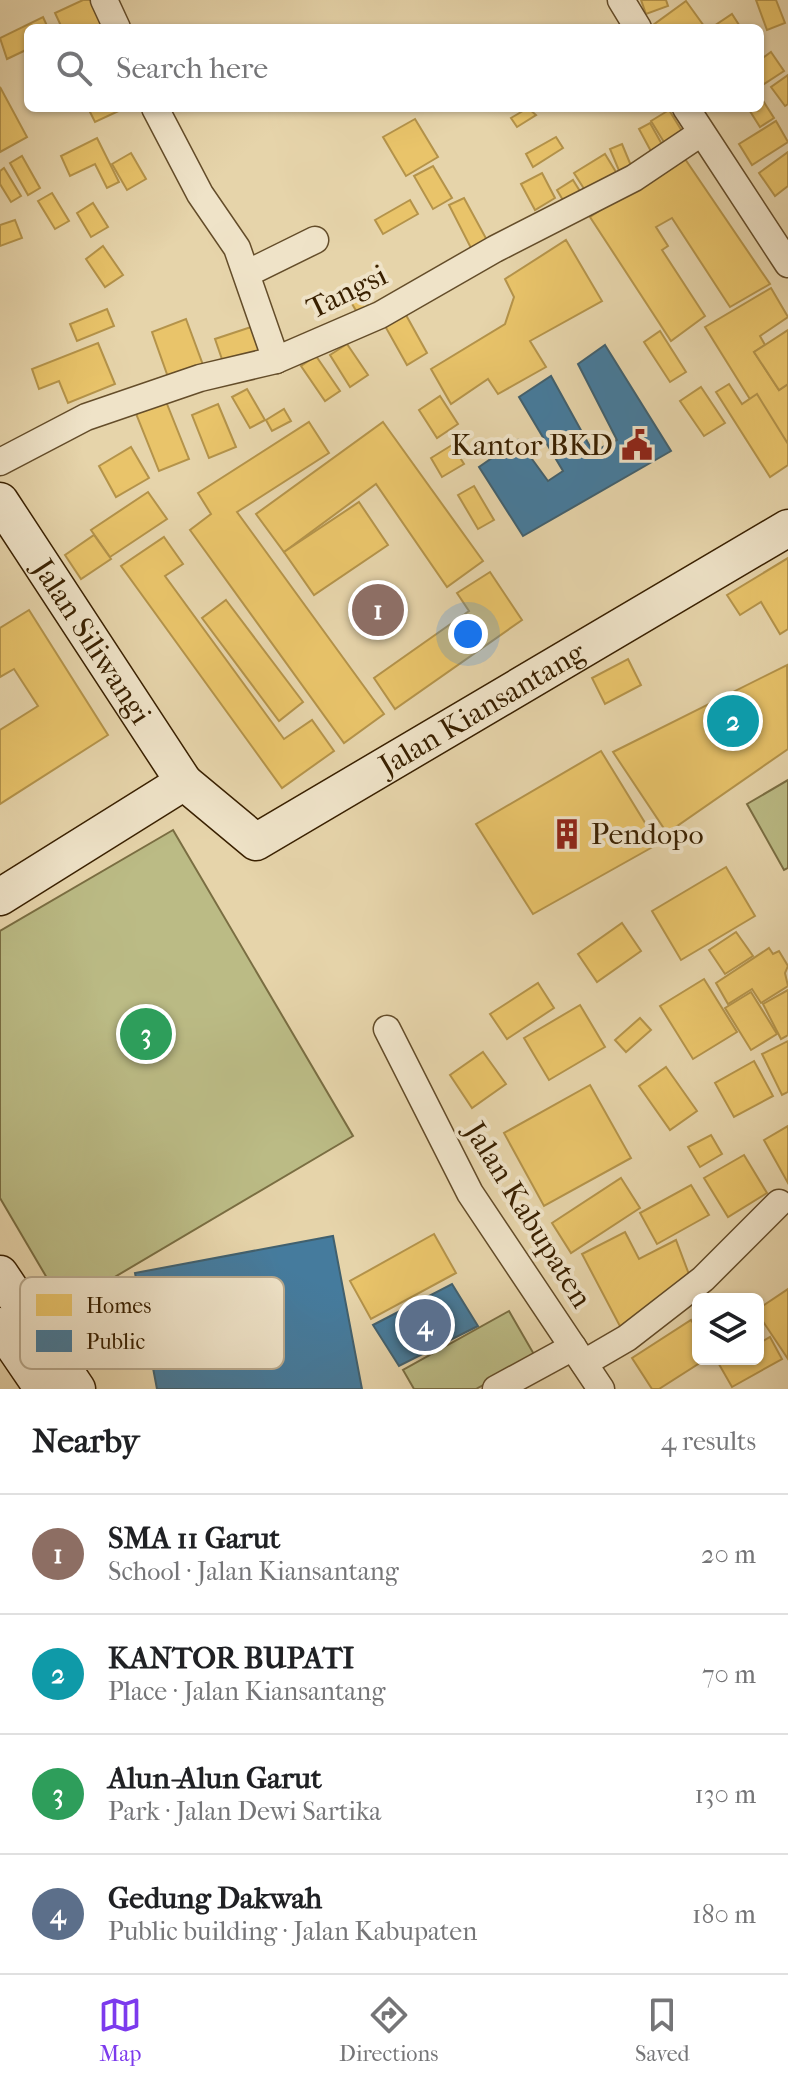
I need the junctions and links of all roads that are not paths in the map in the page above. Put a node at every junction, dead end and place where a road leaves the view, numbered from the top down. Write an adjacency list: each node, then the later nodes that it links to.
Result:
1 (104, 0): 3 (street)
2 (621, 0): 4 (street)
3 (115, 24)
4 (636, 24)
5 (157, 112): 10 (street)
6 (688, 112): 7 (street)
7 (701, 133): 9 (street); 11 (street, Tangsi)
8 (315, 240): 10 (street)
9 (788, 264)
10 (248, 273): 11 (street)
11 (276, 360): 12 (street, Tangsi)
12 (0, 462)
13 (0, 501): 15 (street, Jalan Siliwangi)
14 (788, 528): 15 (street, Jalan Kiansantang)
15 (184, 782): 16 (street)
16 (0, 897)
17 (387, 1029): 23 (street, Jalan Kabupaten)
18 (779, 1203): 23 (street)
19 (0, 1274): 20 (street)
20 (20, 1304)
21 (0, 1326): 22 (street)
22 (20, 1355)
23 (578, 1355): 28 (street); 29 (street, Jalan Kabupaten)
24 (29, 1369): 26 (street)
25 (64, 1369): 27 (street)
26 (43, 1389)
27 (77, 1389)
28 (496, 1389)
29 (601, 1389)

